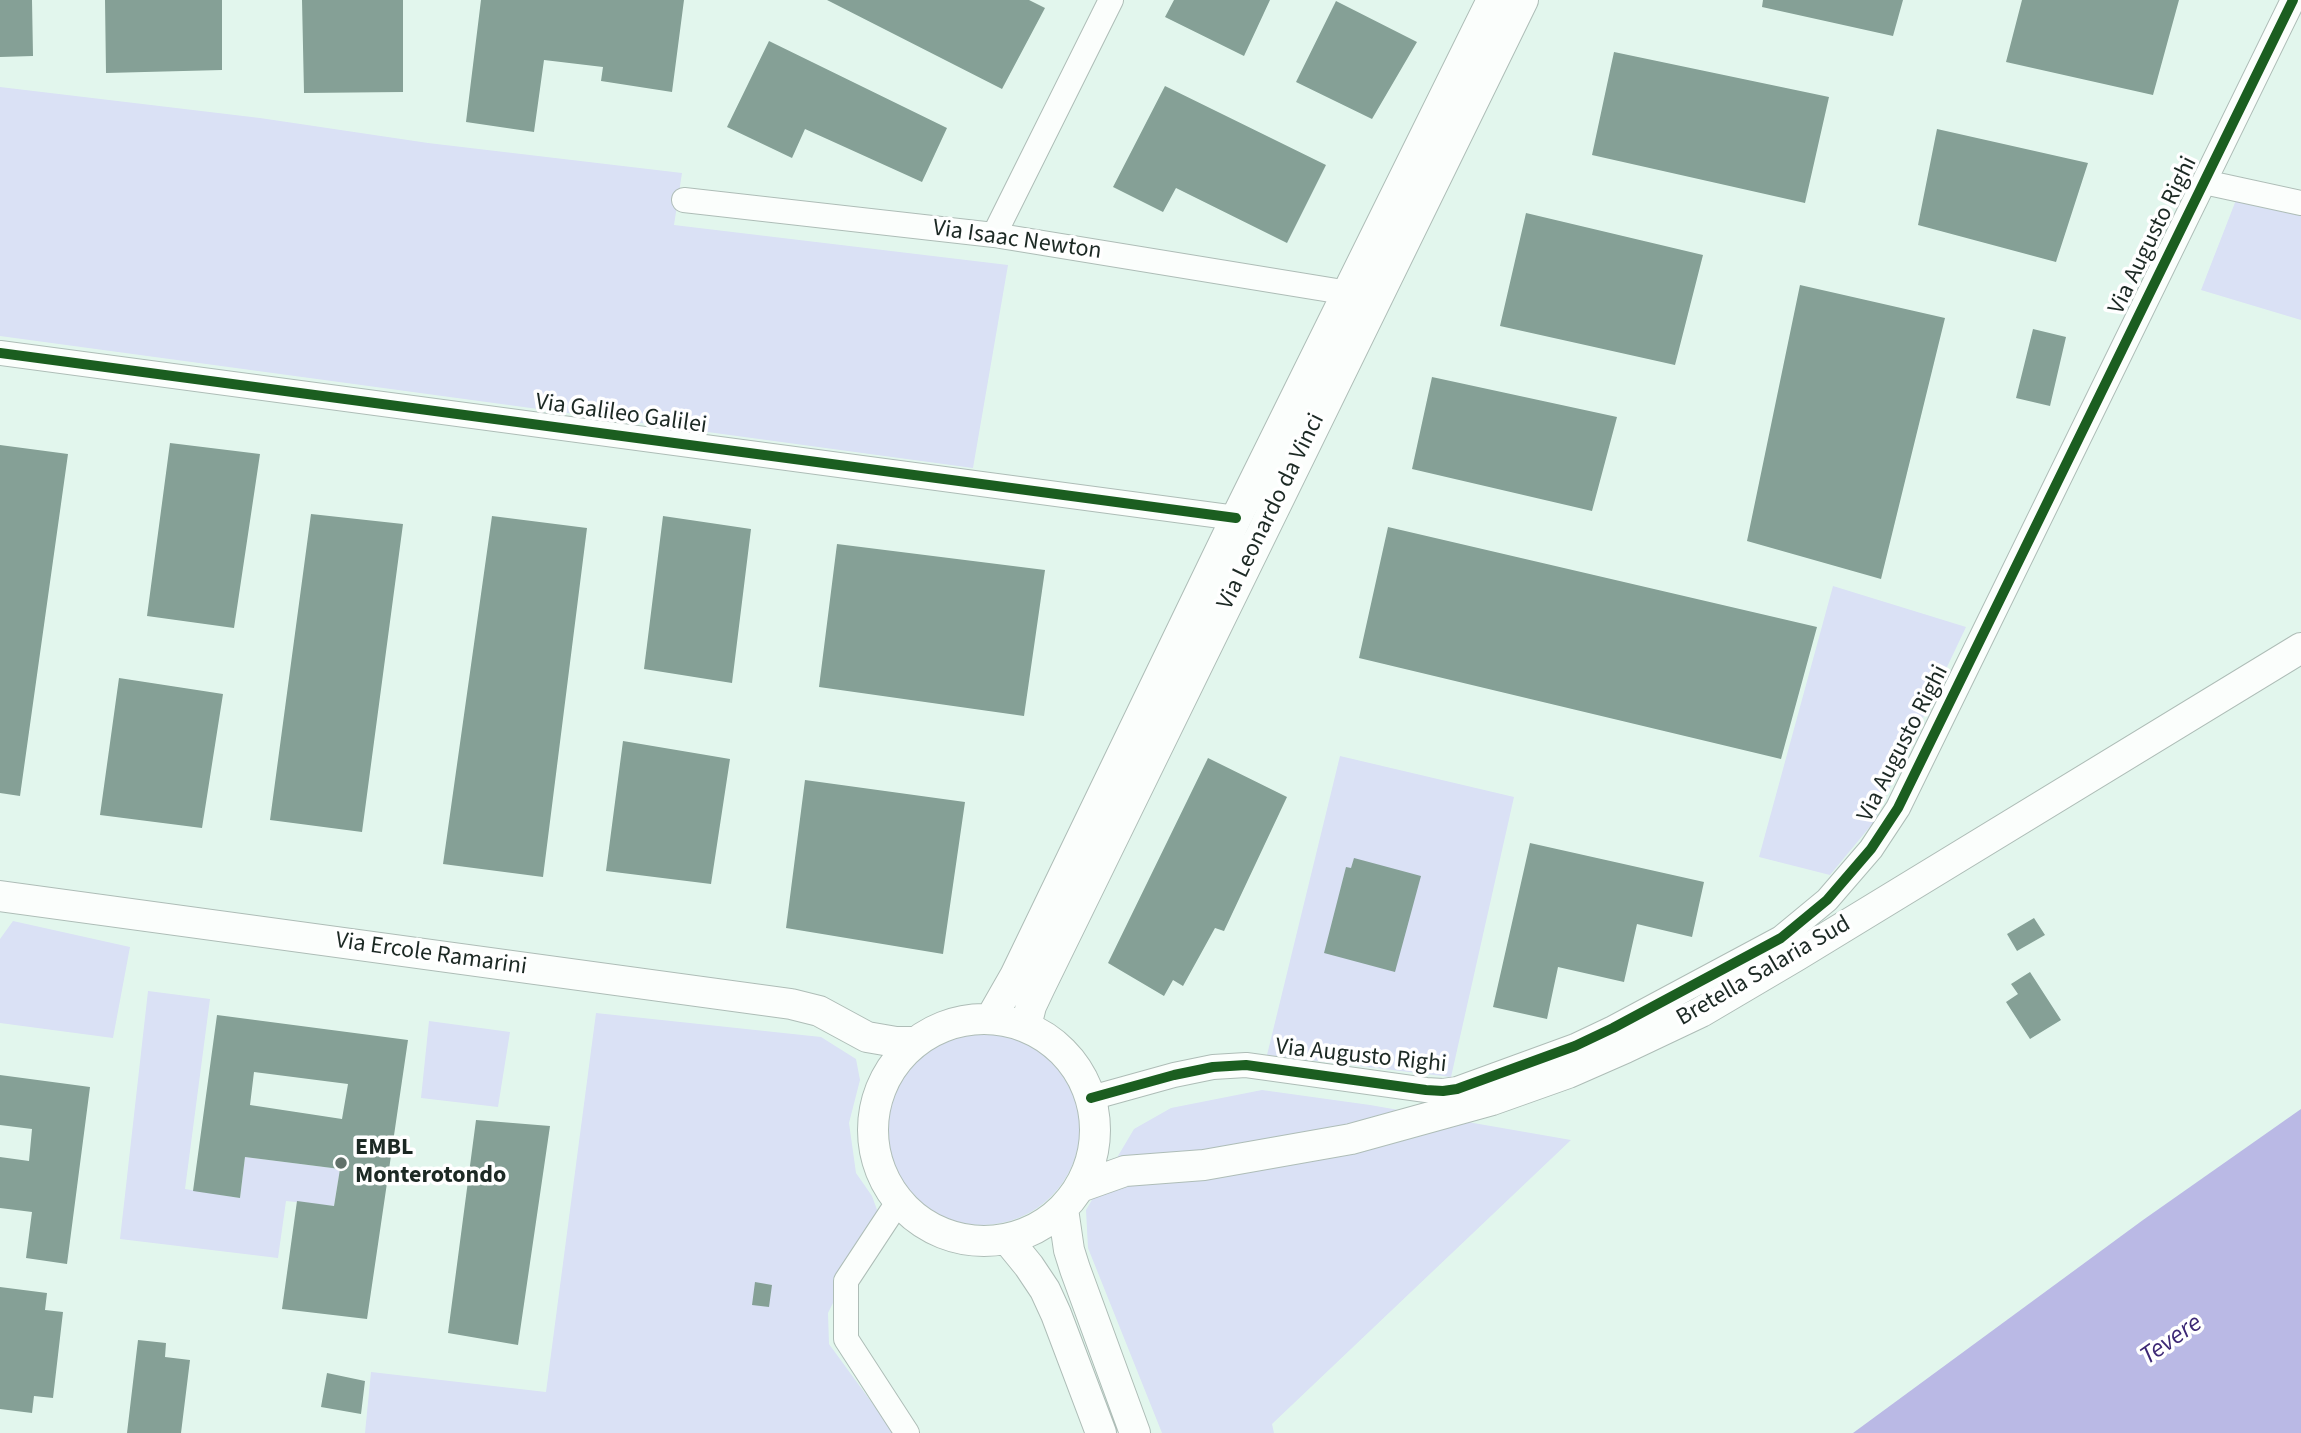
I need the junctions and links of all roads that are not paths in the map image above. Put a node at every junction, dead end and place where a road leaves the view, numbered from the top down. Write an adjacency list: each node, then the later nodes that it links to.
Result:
1 (1111, 0): 8 (street)
2 (1492, 0): 9 (main road, Via Leonardo da Vinci)
3 (1523, 0): 15 (main road, Via Leonardo da Vinci)
4 (2293, 0): 5 (street, Via Augusto Righi)
5 (2204, 182): 7 (street, Via Augusto Righi); 19 (street, Via Augusto Righi)
6 (684, 200): 8 (street, Via Isaac Newton)
7 (2301, 204)
8 (994, 235): 9 (street, Via Isaac Newton)
9 (1349, 293): 11 (main road, Via Leonardo da Vinci)
10 (0, 353): 11 (street, Via Galileo Galilei)
11 (1236, 518): 14 (main road, Via Leonardo da Vinci)
12 (2301, 648): 21 (main road, Bretella Salaria Sud)
13 (0, 896): 16 (main road, Via Ercole Ramarini)
14 (991, 1018): 15 (main road); 17 (main road)
15 (1026, 1026): 19 (main road)
16 (856, 1033): 17 (main road, Via Ercole Ramarini); 18 (main road)
17 (914, 1042): 18 (main road)
18 (880, 1088): 23 (main road)
19 (1090, 1098): 20 (main road)
20 (1096, 1131): 21 (main road, Bretella Salaria Sud); 22 (main road)
21 (1174, 1166): 22 (main road, Bretella Salaria Sud)
22 (1072, 1198): 24 (main road); 27 (main road)
23 (898, 1202): 24 (main road); 25 (street)
24 (1007, 1240): 26 (main road)
25 (907, 1433)
26 (1101, 1433)
27 (1135, 1433)

